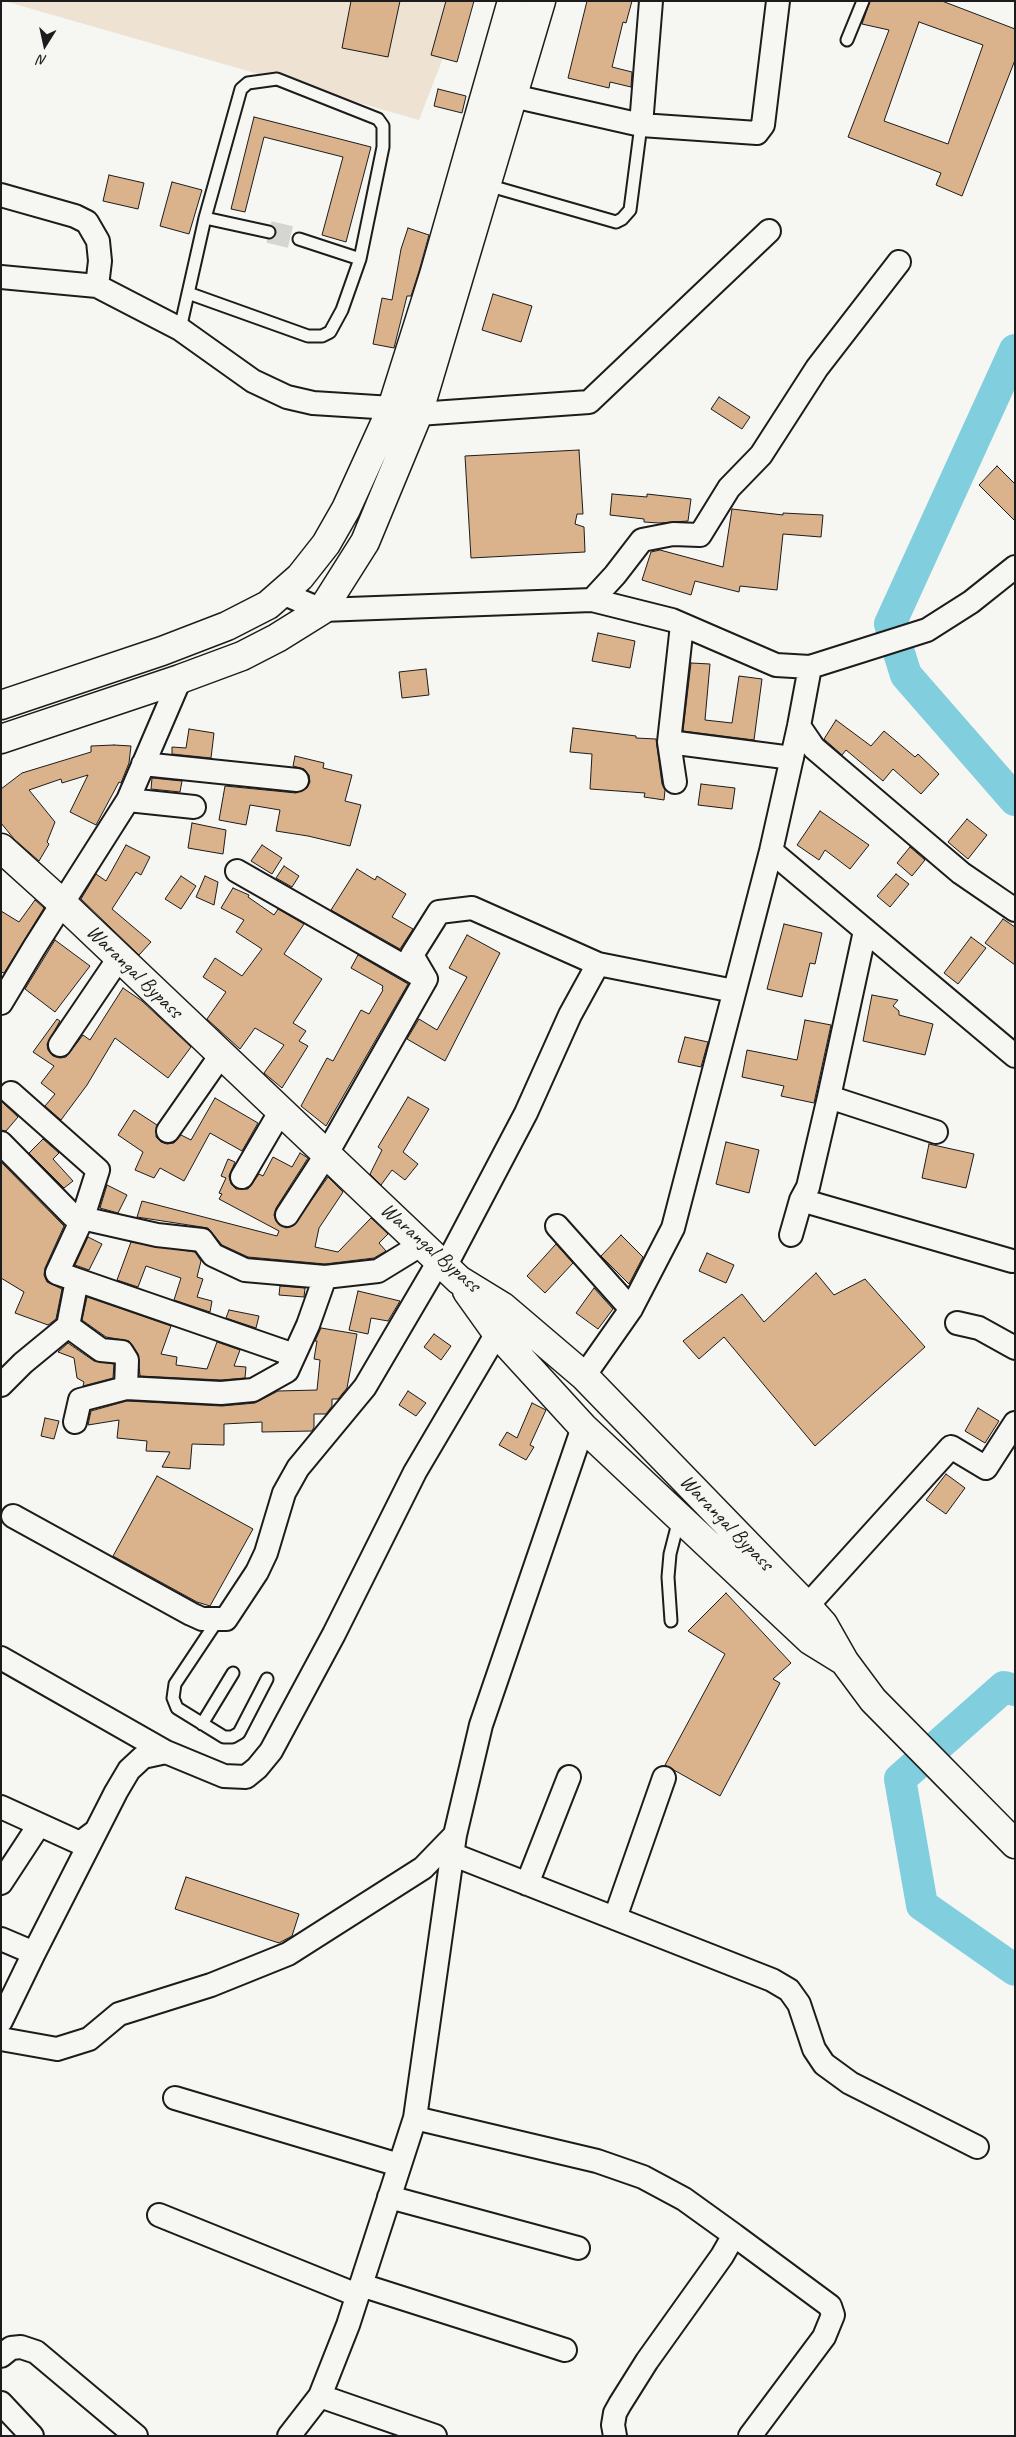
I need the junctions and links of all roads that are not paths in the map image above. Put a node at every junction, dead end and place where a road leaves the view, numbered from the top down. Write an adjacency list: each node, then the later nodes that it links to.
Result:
1 (512, 1): 21 (main road)
2 (541, 1): 7 (main road)
3 (651, 1): 8 (street)
4 (778, 1): 8 (street)
5 (863, 1): 6 (lane)
6 (847, 40)
7 (513, 96): 8 (street); 9 (main road)
8 (641, 125): 9 (lane)
9 (487, 186): 21 (main road)
10 (1, 195): 18 (street)
11 (205, 218): 12 (lane); 15 (lane); 19 (lane)
12 (269, 232)
13 (769, 232): 21 (street)
14 (299, 240): 15 (lane)
15 (360, 259): 19 (lane)
16 (899, 262): 24 (street)
17 (1, 277): 18 (street)
18 (97, 286): 20 (street)
19 (188, 293): 20 (lane)
20 (180, 329): 21 (street)
21 (405, 411): 23 (main road); 25 (main road)
22 (1015, 567): 27 (street)
23 (282, 593): 25 (street); 29 (main road)
24 (592, 600): 25 (street); 26 (street)
25 (322, 610): 28 (main road)
26 (682, 625): 27 (street); 32 (street)
27 (810, 667): 30 (street)
28 (180, 679): 31 (main road); 34 (street)
29 (1, 705)
30 (799, 726): 33 (street); 43 (street)
31 (1, 739)
32 (669, 742): 33 (street); 36 (street)
33 (792, 758): 40 (street)
34 (143, 764): 35 (street); 37 (street)
35 (297, 780)
36 (675, 782)
37 (128, 800): 38 (street); 42 (street)
38 (194, 807)
39 (1, 848): 42 (main road, Warangal Bypass)
40 (771, 851): 44 (street); 48 (street)
41 (237, 871): 47 (street)
42 (62, 903): 45 (main road, Warangal Bypass); 49 (street)
43 (1015, 910)
44 (865, 931): 52 (street); 54 (street)
45 (119, 958): 50 (street); 51 (main road, Warangal Bypass)
46 (598, 964): 47 (street); 48 (street); 67 (street)
47 (426, 979): 59 (street)
48 (734, 991): 70 (street)
49 (1, 1003)
50 (60, 1045)
51 (221, 1055): 55 (main road, Warangal Bypass); 56 (street)
52 (1015, 1056)
53 (11, 1093): 63 (street)
54 (829, 1096): 57 (street); 61 (street)
55 (280, 1112): 59 (main road, Warangal Bypass); 60 (street)
56 (168, 1131)
57 (936, 1132)
58 (1, 1143): 63 (street)
59 (326, 1155): 62 (street); 67 (main road, Warangal Bypass)
60 (242, 1177)
61 (801, 1200): 65 (street); 66 (street)
62 (287, 1215)
63 (83, 1217): 68 (street); 69 (street)
64 (557, 1226): 70 (street)
65 (791, 1235)
66 (1012, 1261)
67 (441, 1263): 68 (street); 73 (main road); 76 (main road, Warangal Bypass); 85 (street)
68 (325, 1277): 75 (street)
69 (77, 1280): 72 (street); 75 (street)
70 (631, 1309): 76 (street)
71 (956, 1323): 74 (street)
72 (68, 1326): 77 (street); 78 (street)
73 (497, 1333): 81 (main road); 92 (street)
74 (1015, 1348)
75 (294, 1355): 78 (street)
76 (584, 1376): 84 (main road, Warangal Bypass)
77 (1, 1385)
78 (126, 1388): 79 (street)
79 (76, 1422)
80 (1015, 1422): 84 (street)
81 (583, 1427): 83 (main road); 99 (street)
82 (13, 1516): 85 (street)
83 (679, 1517): 86 (lane); 88 (main road)
84 (807, 1606): 88 (main road, Warangal Bypass)
85 (217, 1621): 91 (lane)
86 (671, 1621)
87 (1, 1658): 92 (street)
88 (844, 1661): 98 (main road)
89 (234, 1674): 91 (lane)
90 (268, 1680): 91 (lane)
91 (202, 1724)
92 (166, 1752): 97 (street)
93 (569, 1777): 101 (street)
94 (664, 1778): 102 (street)
95 (1, 1807): 96 (street)
96 (39, 1825): 97 (street); 100 (street)
97 (96, 1831): 104 (street)
98 (1007, 1837)
99 (455, 1845): 101 (street); 106 (street); 108 (street)
100 (1, 1883)
101 (528, 1884): 102 (street)
102 (615, 1918): 109 (street)
103 (1, 1939): 104 (street)
104 (34, 1953): 105 (street)
105 (1, 2021)
106 (1, 2039)
107 (175, 2098): 110 (street)
108 (415, 2118): 110 (street); 113 (street)
109 (977, 2147)
110 (400, 2165): 111 (street)
111 (389, 2197): 114 (street); 115 (street)
112 (159, 2216): 115 (street)
113 (734, 2235): 124 (street); 125 (street)
114 (578, 2248)
115 (359, 2290): 116 (street); 118 (street)
116 (565, 2350)
117 (1, 2356): 121 (street)
118 (320, 2396): 122 (street); 123 (street)
119 (1, 2403): 120 (street)
120 (32, 2436)
121 (136, 2436)
122 (289, 2436)
123 (435, 2436)
124 (616, 2436)
125 (750, 2436)

